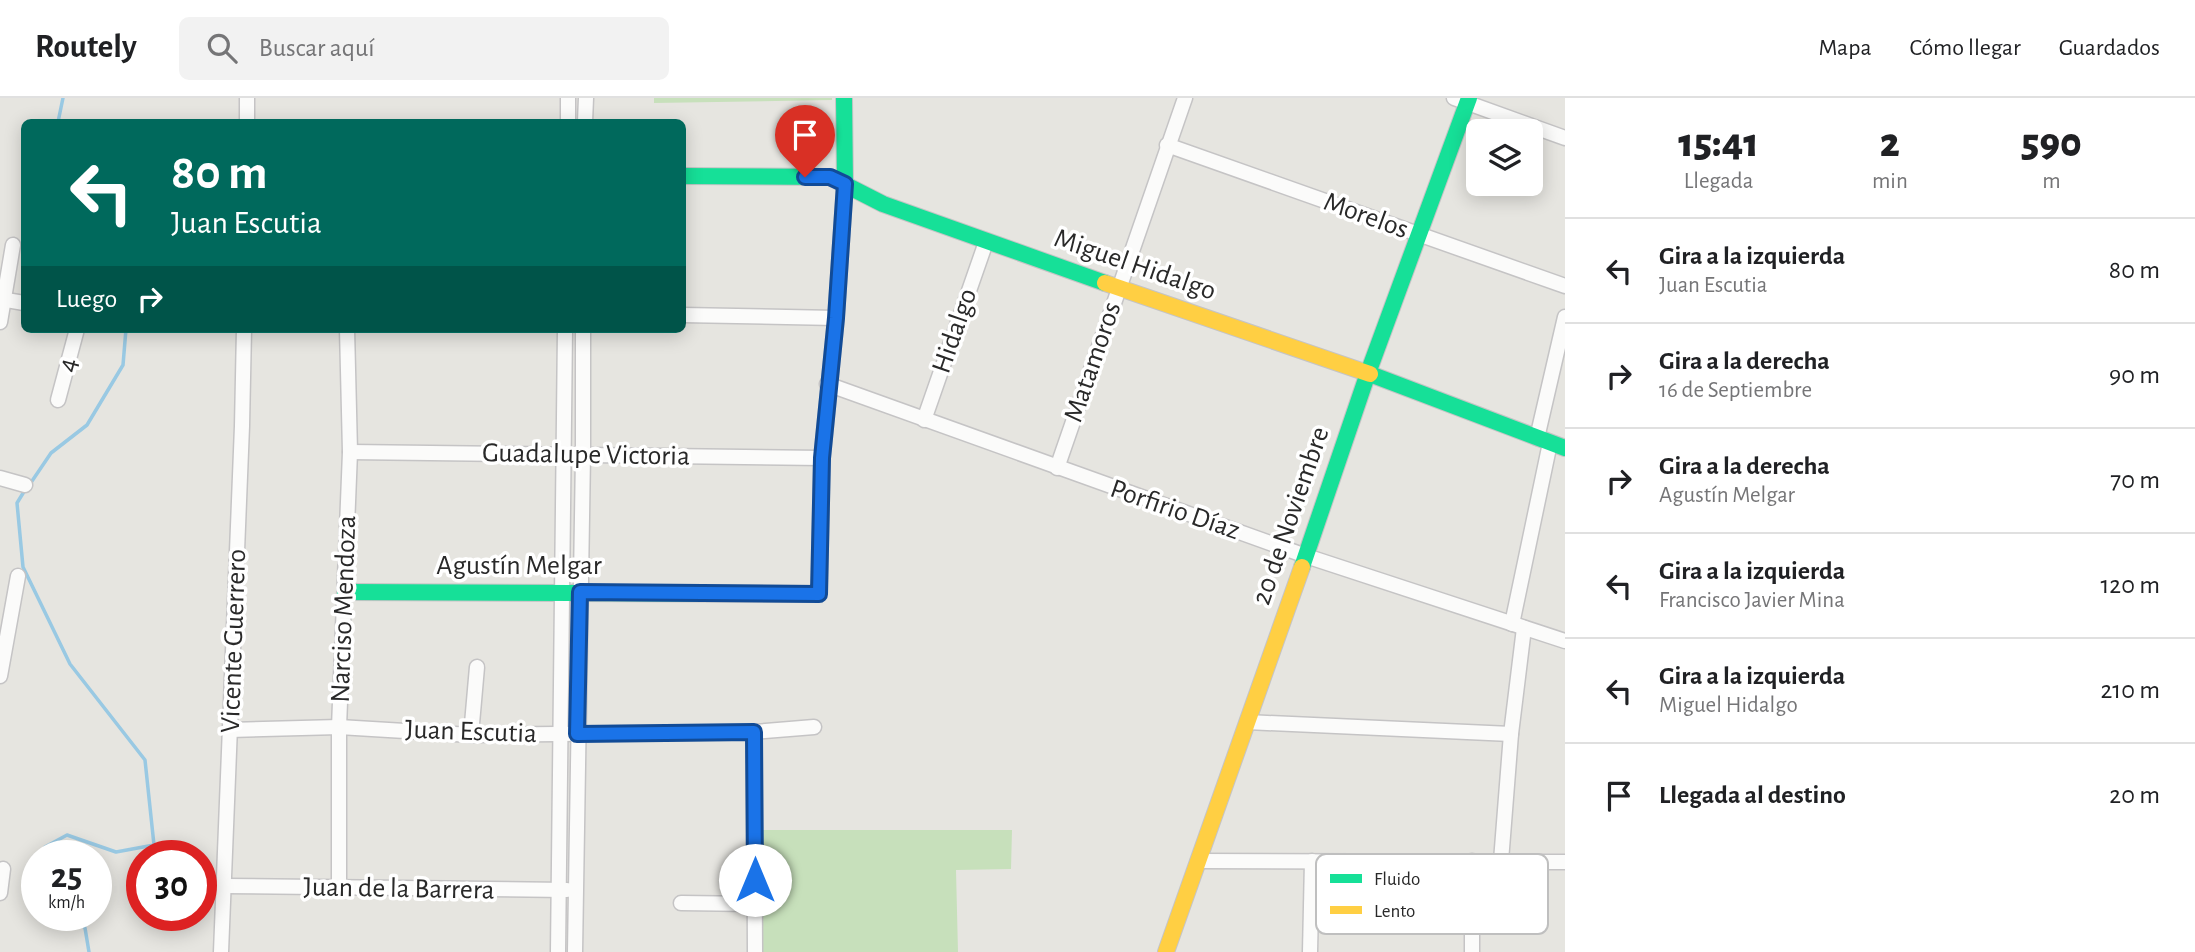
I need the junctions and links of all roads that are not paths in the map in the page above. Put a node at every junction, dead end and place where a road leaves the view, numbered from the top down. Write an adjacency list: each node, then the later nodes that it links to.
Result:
1 (247, 98): 7 (street)
2 (568, 98): 8 (street)
3 (586, 98): 9 (street)
4 (844, 98): 13 (street)
5 (1185, 98): 11 (street, Matamoros)
6 (1463, 100): 10 (street); 14 (street, 20 de Noviembre)
7 (247, 119)
8 (568, 119)
9 (585, 119)
10 (1565, 138)
11 (1167, 145): 14 (street, Morelos); 18 (street, Matamoros)
12 (686, 176): 13 (street, Miguel Hidalgo)
13 (845, 184): 15 (street, Miguel Hidalgo); 23 (street)
14 (1417, 235): 17 (street, Morelos); 30 (street, 20 de Noviembre)
15 (986, 242): 18 (street, Miguel Hidalgo); 33 (street, Hidalgo)
16 (13, 245): 19 (street)
17 (1565, 286)
18 (1119, 288): 30 (street, Miguel Hidalgo); 39 (street, Matamoros)
19 (2, 299): 20 (street); 24 (street)
20 (21, 302)
21 (686, 315): 23 (street)
22 (1565, 317): 34 (street)
23 (836, 318): 31 (street)
24 (0, 322)
25 (76, 333): 32 (street, 4)
26 (244, 333): 55 (street, Vicente Guerrero)
27 (347, 333): 35 (street, Narciso Mendoza)
28 (565, 333): 36 (street)
29 (583, 333): 37 (street)
30 (1368, 373): 34 (street, Miguel Hidalgo); 42 (street, 20 de Noviembre)
31 (827, 384): 33 (street, Porfirio Díaz); 38 (street)
32 (58, 400)
33 (924, 420): 39 (street, Porfirio Díaz)
34 (1551, 443): 47 (street)
35 (350, 452): 36 (street, Guadalupe Victoria); 44 (street, Narciso Mendoza)
36 (565, 455): 37 (street, Guadalupe Victoria); 45 (street)
37 (583, 455): 38 (street, Guadalupe Victoria); 46 (street)
38 (822, 458): 46 (street, Agustín Melgar)
39 (1057, 468): 42 (street, Porfirio Díaz)
40 (0, 478): 41 (street)
41 (25, 485)
42 (1306, 556): 47 (street, Porfirio Díaz); 52 (street, 20 de Noviembre)
43 (18, 576): 49 (street)
44 (345, 592): 45 (street, Agustín Melgar); 53 (street, Narciso Mendoza)
45 (562, 592): 46 (street, Agustín Melgar); 60 (street)
46 (580, 592): 57 (street)
47 (1518, 626): 48 (street, Porfirio Díaz); 58 (street)
48 (1565, 641)
49 (2, 650): 51 (street)
50 (477, 667): 59 (street)
51 (0, 676)
52 (1247, 722): 58 (street); 64 (street, 20 de Noviembre)
53 (340, 727): 55 (street, Juan Escutia); 59 (street, Juan Escutia); 67 (street, Narciso Mendoza)
54 (814, 727): 56 (street, Juan Escutia)
55 (230, 730): 66 (street, Vicente Guerrero)
56 (754, 732): 57 (street, Juan Escutia); 72 (street)
57 (577, 734): 60 (street, Juan Escutia); 68 (street)
58 (1511, 734): 61 (street)
59 (471, 735): 60 (street, Juan Escutia)
60 (561, 735): 69 (street)
61 (1502, 854)
62 (1312, 861): 63 (street); 64 (street); 79 (street)
63 (1316, 861)
64 (1198, 862): 78 (street, 20 de Noviembre)
65 (3, 869): 70 (street)
66 (224, 886): 67 (street, Juan de la Barrera); 74 (street, Vicente Guerrero)
67 (339, 889): 69 (street, Juan de la Barrera)
68 (575, 890): 69 (street, Juan de la Barrera); 76 (street)
69 (558, 891): 75 (street)
70 (0, 893)
71 (681, 903): 72 (street)
72 (755, 904): 77 (street)
73 (1472, 934): 80 (street)
74 (221, 952)
75 (558, 952)
76 (575, 952)
77 (755, 952)
78 (1166, 952)
79 (1310, 952)
80 (1472, 952)

